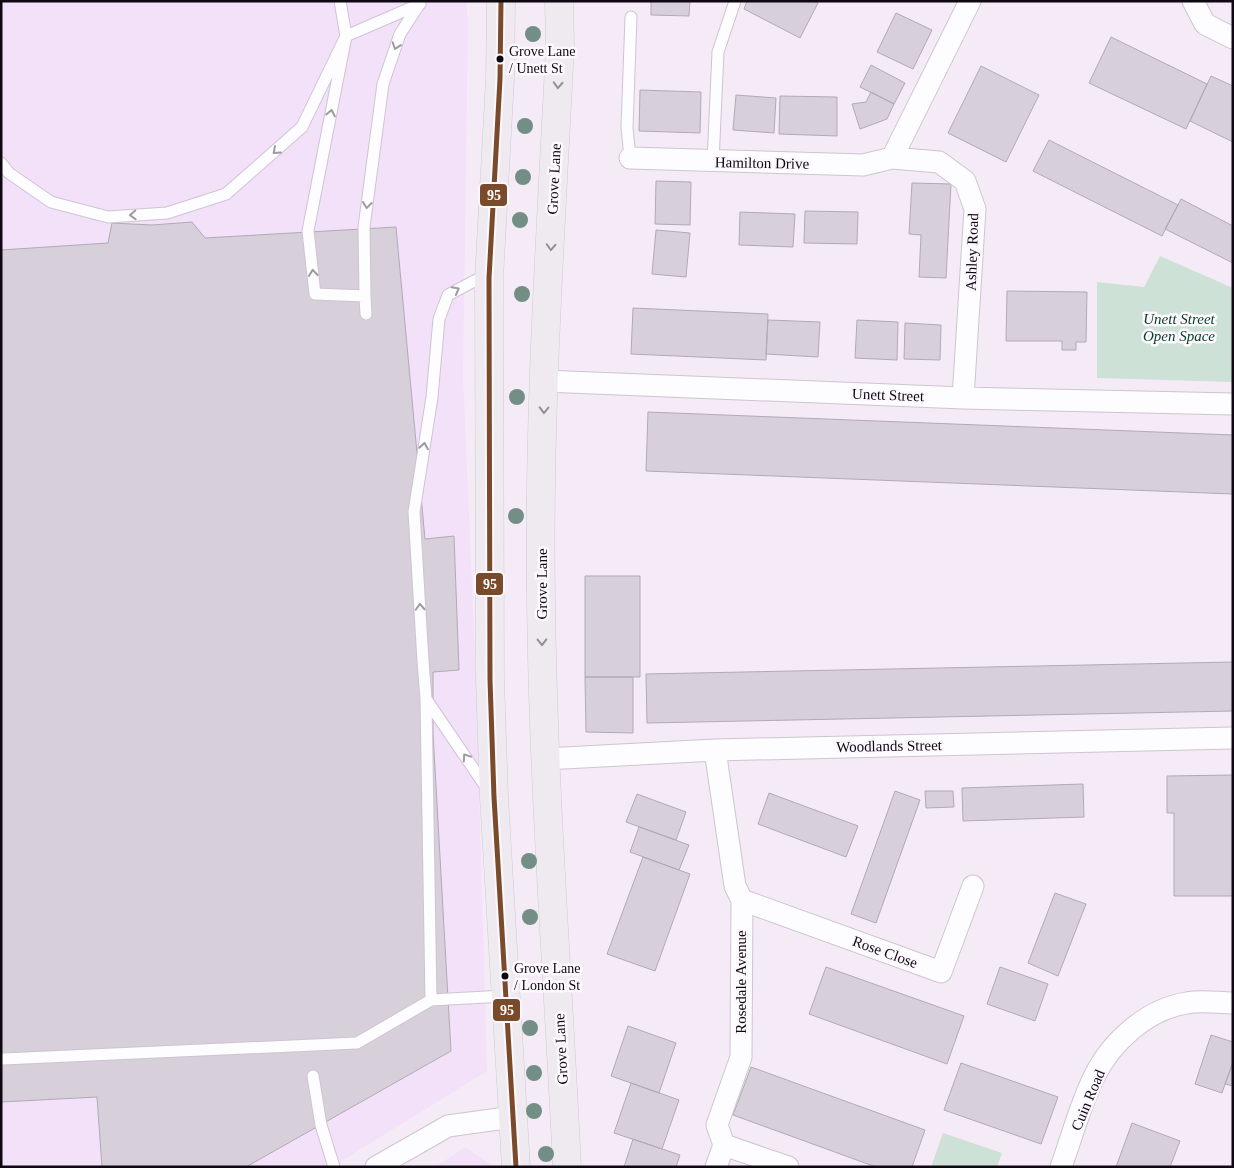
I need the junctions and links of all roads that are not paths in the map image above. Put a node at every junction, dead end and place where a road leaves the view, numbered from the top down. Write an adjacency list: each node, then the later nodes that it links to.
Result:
1 (340, 1): 9 (lane)
2 (501, 1): 15 (main road)
3 (559, 1): 18 (main road, Grove Lane, one-way to 18)
4 (735, 1): 13 (lane)
5 (970, 1): 12 (street)
6 (1193, 1): 10 (street)
7 (423, 2): 9 (lane); 16 (lane, one-way to 16)
8 (631, 17): 11 (lane)
9 (346, 36): 14 (lane, one-way to 14); 16 (lane, one-way to 9)
10 (1233, 38)
11 (630, 158): 13 (street, Hamilton Drive)
12 (892, 158): 13 (street, Hamilton Drive); 19 (street, Ashley Road)
13 (713, 162)
14 (1, 163)
15 (489, 278): 21 (lane, one-way to 15); 25 (main road)
16 (365, 296): 17 (lane)
17 (366, 314)
18 (544, 381): 19 (street, Unett Street); 24 (main road, Grove Lane, one-way to 24)
19 (964, 398): 20 (street, Unett Street)
20 (1233, 404)
21 (426, 700): 25 (lane, one-way to 21); 29 (lane)
22 (1233, 738): 23 (street, Woodlands Street)
23 (714, 750): 24 (street, Woodlands Street); 27 (street, Rosedale Avenue)
24 (545, 759): 38 (main road, Grove Lane)
25 (494, 797): 28 (main road)
26 (973, 886): 27 (street, Rose Close)
27 (742, 900): 34 (street, Rosedale Avenue)
28 (505, 996): 29 (lane); 33 (main road)
29 (431, 1000): 31 (lane)
30 (1233, 1003): 41 (street, Cuin Road)
31 (3, 1059)
32 (313, 1076): 35 (lane)
33 (513, 1117): 36 (street); 37 (main road)
34 (724, 1144): 39 (street); 40 (street)
35 (334, 1167)
36 (376, 1167)
37 (516, 1167)
38 (567, 1167)
39 (716, 1167)
40 (788, 1167)
41 (1061, 1167)

